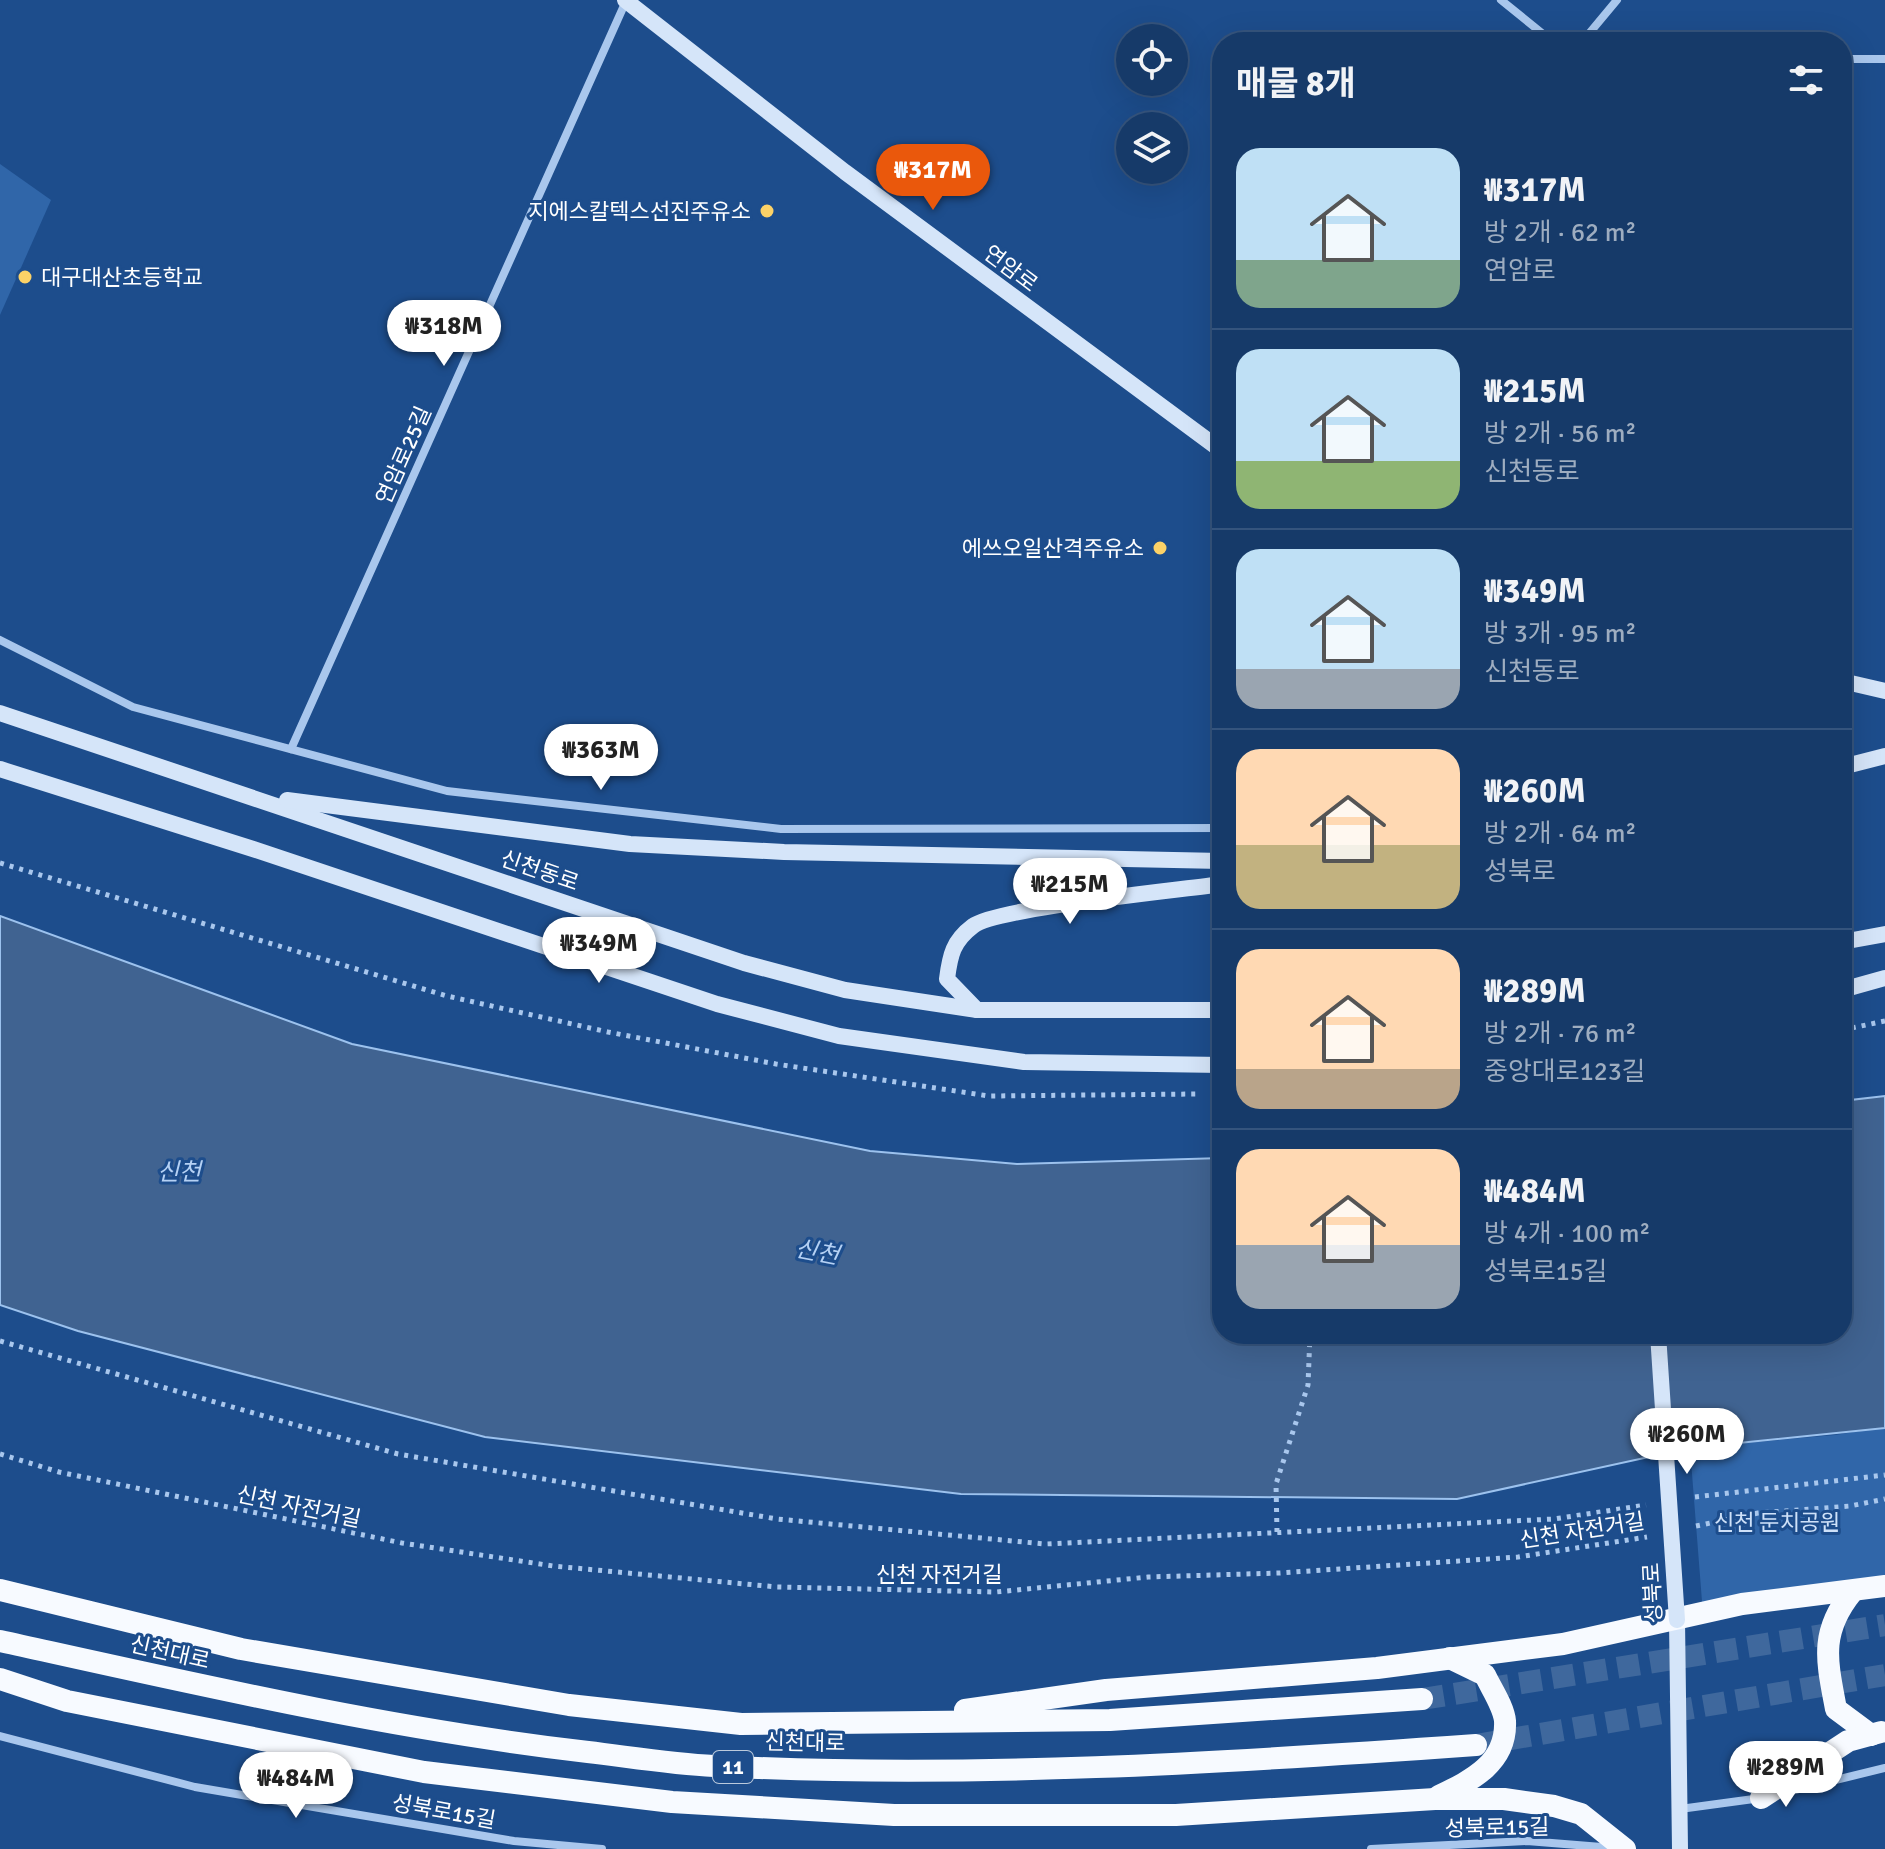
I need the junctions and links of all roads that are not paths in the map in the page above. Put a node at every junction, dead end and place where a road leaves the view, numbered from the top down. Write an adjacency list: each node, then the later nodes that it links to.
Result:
1 (625, 0): 8 (main road, 연암로); 13 (street, 연암로25길)
2 (1501, 0): 4 (street)
3 (1617, 0): 5 (street)
4 (1541, 32)
5 (1590, 32)
6 (1852, 59): 7 (street)
7 (1885, 59)
8 (1212, 444)
9 (0, 640): 13 (street)
10 (1852, 683): 11 (main road)
11 (1885, 691)
12 (0, 713): 17 (main road, 신천동로)
13 (291, 749): 18 (street)
14 (1885, 756): 15 (main road)
15 (1852, 764)
16 (0, 769): 27 (main road)
17 (252, 796): 19 (main road); 25 (main road, 신천동로)
18 (1212, 828)
19 (1212, 861)
20 (1212, 885): 25 (main road)
21 (1885, 934): 22 (main road)
22 (1852, 940)
23 (1885, 978): 24 (main road)
24 (1852, 987)
25 (977, 1010): 26 (main road, 신천동로)
26 (1212, 1010)
27 (1212, 1065)
28 (1659, 1344): 32 (main road, 성북로, bridge)
29 (1885, 1586): 31 (highway)
30 (0, 1590): 37 (highway, 신천대로 / 11)
31 (1852, 1592): 32 (highway); 38 (highway)
32 (1677, 1620): 34 (highway); 44 (main road, 성북로)
33 (0, 1641): 40 (highway, 신천대로 / 11)
34 (1450, 1658): 37 (highway); 43 (highway)
35 (0, 1679): 43 (highway)
36 (1422, 1699): 37 (highway, 신천대로 / 11)
37 (877, 1723)
38 (1878, 1733): 42 (highway)
39 (0, 1736): 45 (street, 성북로15길)
40 (1476, 1745)
41 (1885, 1768): 42 (street)
42 (1761, 1798): 44 (street)
43 (1435, 1799): 47 (highway)
44 (1679, 1809): 48 (main road, 성북로)
45 (602, 1849)
46 (1371, 1849): 47 (street, 성북로15길)
47 (1624, 1849)
48 (1680, 1849)

